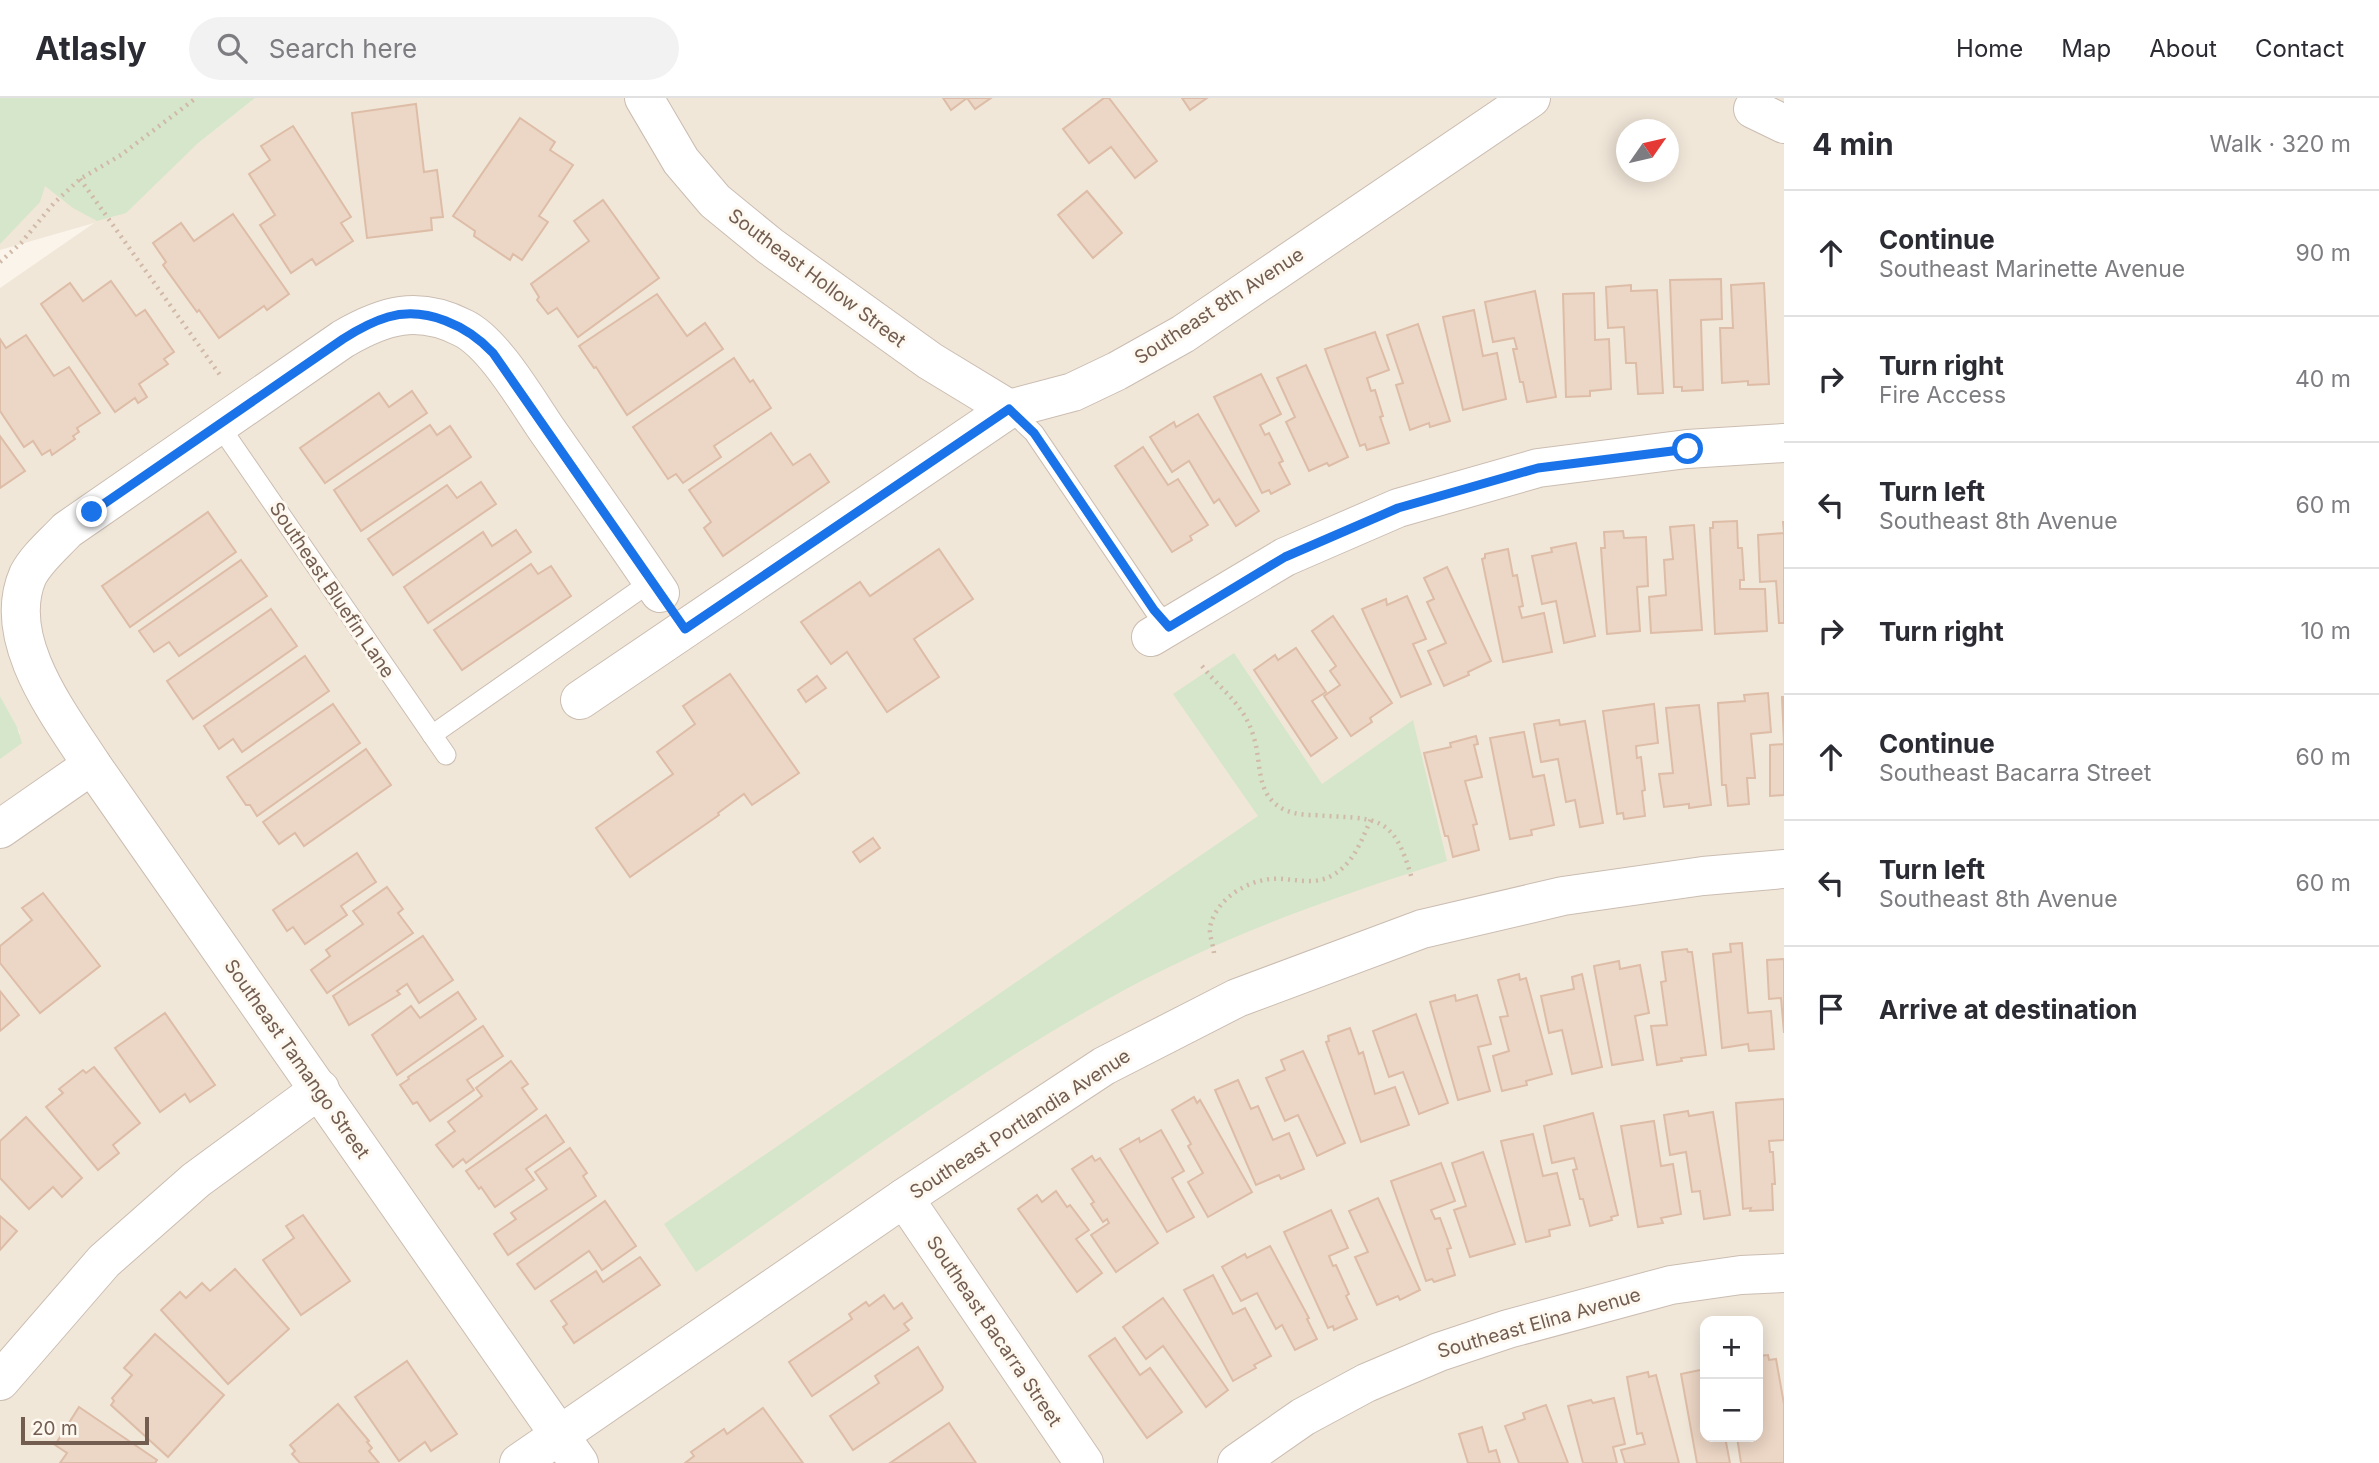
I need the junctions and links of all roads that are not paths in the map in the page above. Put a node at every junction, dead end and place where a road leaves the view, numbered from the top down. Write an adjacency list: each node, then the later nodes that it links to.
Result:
1 (1531, 98): 3 (street, Southeast 8th Avenue)
2 (649, 107): 3 (street, Southeast Hollow Street)
3 (1009, 409): 7 (street, Southeast 8th Avenue); 8 (lane)
4 (219, 425): 6 (street); 10 (lane, Southeast Bluefin Lane); 12 (street, Southeast Tamango Street)
5 (1784, 443): 8 (street)
6 (656, 587): 7 (lane); 10 (lane)
7 (685, 629): 9 (street, Southeast 8th Avenue)
8 (1160, 632)
9 (580, 700)
10 (432, 735): 11 (lane, Southeast Bluefin Lane)
11 (446, 755)
12 (92, 765): 13 (street); 15 (street, Southeast Tamango Street)
13 (0, 829)
14 (1784, 869): 16 (street, Southeast Portlandia Avenue)
15 (320, 1089): 18 (street); 19 (street, Southeast Tamango Street)
16 (904, 1198): 19 (street, Southeast Portlandia Avenue); 21 (street, Southeast Bacarra Street)
17 (1784, 1273): 22 (street, Southeast Elina Avenue)
18 (0, 1381)
19 (569, 1448): 20 (street, Southeast Portlandia Avenue)
20 (519, 1463)
21 (1084, 1463)
22 (1237, 1463)

